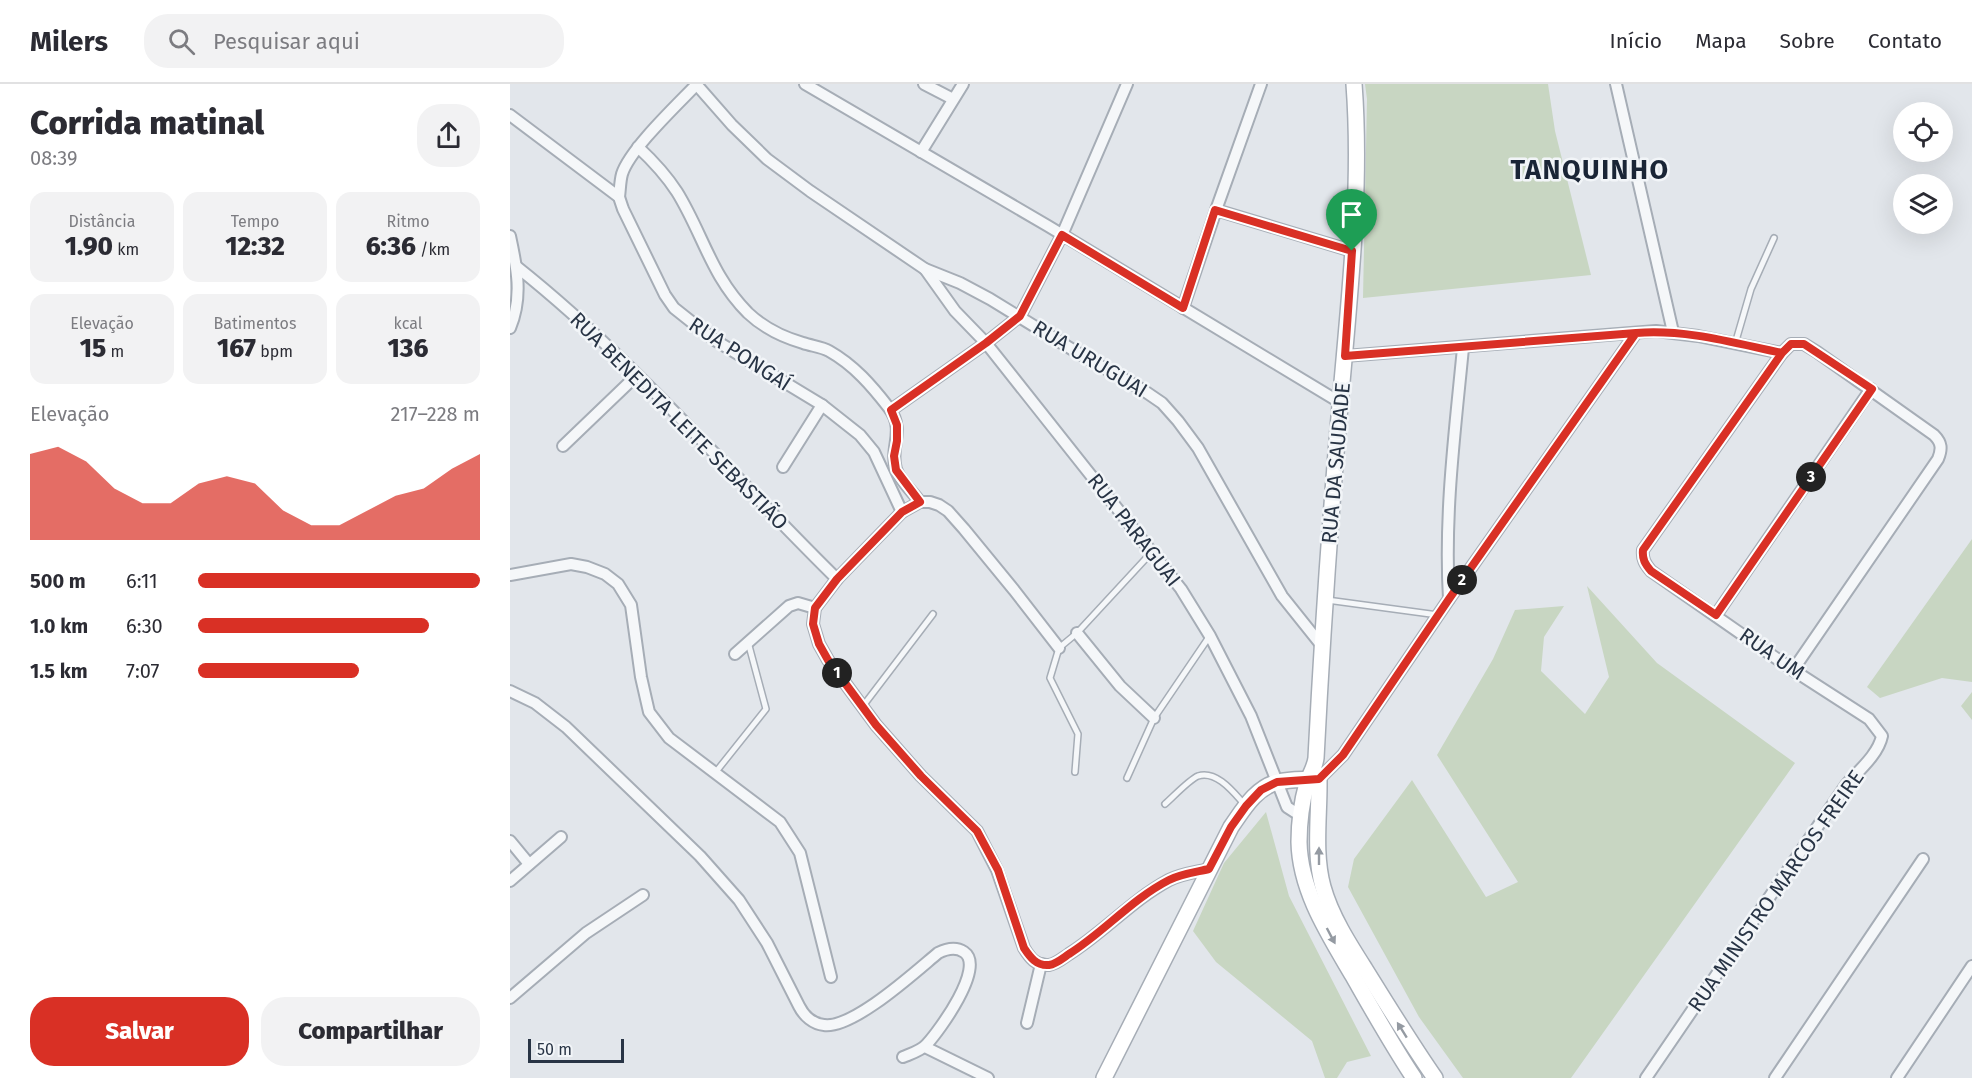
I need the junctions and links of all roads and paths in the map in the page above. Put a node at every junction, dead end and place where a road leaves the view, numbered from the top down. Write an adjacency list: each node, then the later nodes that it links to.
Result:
1 (696, 84): 11 (street); 20 (street, RUA URUGUAI)
2 (805, 84): 12 (street)
3 (924, 84): 9 (street)
4 (963, 84): 9 (street)
5 (1126, 84): 15 (street)
6 (1261, 84): 14 (street)
7 (1354, 84): 18 (main road, RUA DA SAUDADE)
8 (1616, 84): 24 (street)
9 (953, 99): 12 (street)
10 (510, 115): 13 (street)
11 (638, 147): 13 (street); 35 (street)
12 (921, 152): 15 (street)
13 (620, 197): 34 (street, RUA PONGAÍ)
14 (1215, 210): 18 (street); 21 (street)
15 (1062, 235): 21 (street); 22 (street)
16 (510, 236): 19 (street)
17 (1774, 238): 27 (lane)
18 (1352, 251): 30 (main road, RUA DA SAUDADE)
19 (517, 267): 23 (street); 31 (street, RUA BENEDITA LEITE SEBASTIÃO)
20 (925, 268): 22 (street, RUA URUGUAI); 26 (street, RUA PARAGUAI)
21 (1183, 308): 33 (street)
22 (1020, 316): 26 (street); 52 (street, RUA URUGUAI)
23 (510, 328)
24 (1673, 332): 25 (street); 27 (street)
25 (1636, 333): 28 (street); 44 (street)
26 (986, 343): 35 (street); 40 (street, RUA PARAGUAI)
27 (1735, 344): 29 (street)
28 (1463, 348): 30 (street); 44 (street)
29 (1782, 353): 32 (street); 48 (street, RUA UM)
30 (1345, 356): 33 (main road, RUA DA SAUDADE)
31 (637, 375): 36 (street); 42 (street, RUA BENEDITA LEITE SEBASTIÃO)
32 (1872, 389): 48 (street); 55 (street)
33 (1341, 403): 43 (main road, RUA DA SAUDADE)
34 (822, 405): 37 (street); 39 (street, RUA PONGAÍ)
35 (891, 410): 38 (street)
36 (564, 446)
37 (783, 467)
38 (920, 502): 39 (street); 53 (street)
39 (902, 512): 42 (street)
40 (1153, 552): 49 (lane); 50 (street, RUA PARAGUAI)
41 (510, 575): 61 (street)
42 (837, 579): 45 (street)
43 (1326, 599): 47 (lane); 52 (main road, RUA DA SAUDADE)
44 (1449, 599): 47 (street)
45 (815, 608): 51 (street); 57 (street)
46 (933, 614): 57 (lane)
47 (1438, 615): 62 (street)
48 (1716, 615): 55 (street, RUA UM)
49 (1077, 633): 53 (lane); 59 (street)
50 (1210, 636): 59 (lane); 64 (street, RUA PARAGUAI)
51 (748, 641): 54 (street); 61 (lane)
52 (1322, 646): 62 (main road, RUA DA SAUDADE)
53 (1059, 648): 60 (lane)
54 (735, 654)
55 (1793, 670): 58 (street, RUA UM)
56 (510, 691): 80 (street)
57 (862, 707): 75 (street)
58 (1854, 709): 86 (street, RUA MINISTRO MARCOS FREIRE)
59 (1154, 718): 63 (lane)
60 (1075, 772)
61 (715, 773): 77 (street)
62 (1314, 776): 64 (main road); 67 (main road); 85 (main road, one-way to 62)
63 (1127, 778)
64 (1277, 782): 66 (main road); 67 (street, RUA PARAGUAI)
65 (1165, 804): 66 (lane)
66 (1246, 806): 72 (main road)
67 (1301, 816): 84 (main road, one-way to 84)
68 (561, 837): 71 (street)
69 (510, 841): 71 (street)
70 (1923, 859): 87 (street)
71 (529, 864): 73 (street)
72 (1209, 869): 75 (street); 83 (main road)
73 (510, 881)
74 (643, 895): 78 (street)
75 (1041, 964): 79 (street)
76 (1972, 966): 88 (street)
77 (831, 977)
78 (510, 998)
79 (1027, 1023)
80 (926, 1047): 81 (street); 82 (street)
81 (903, 1057)
82 (988, 1078)
83 (1104, 1078)
84 (1414, 1078)
85 (1435, 1078)
86 (1646, 1078)
87 (1775, 1078)
88 (1896, 1078)

